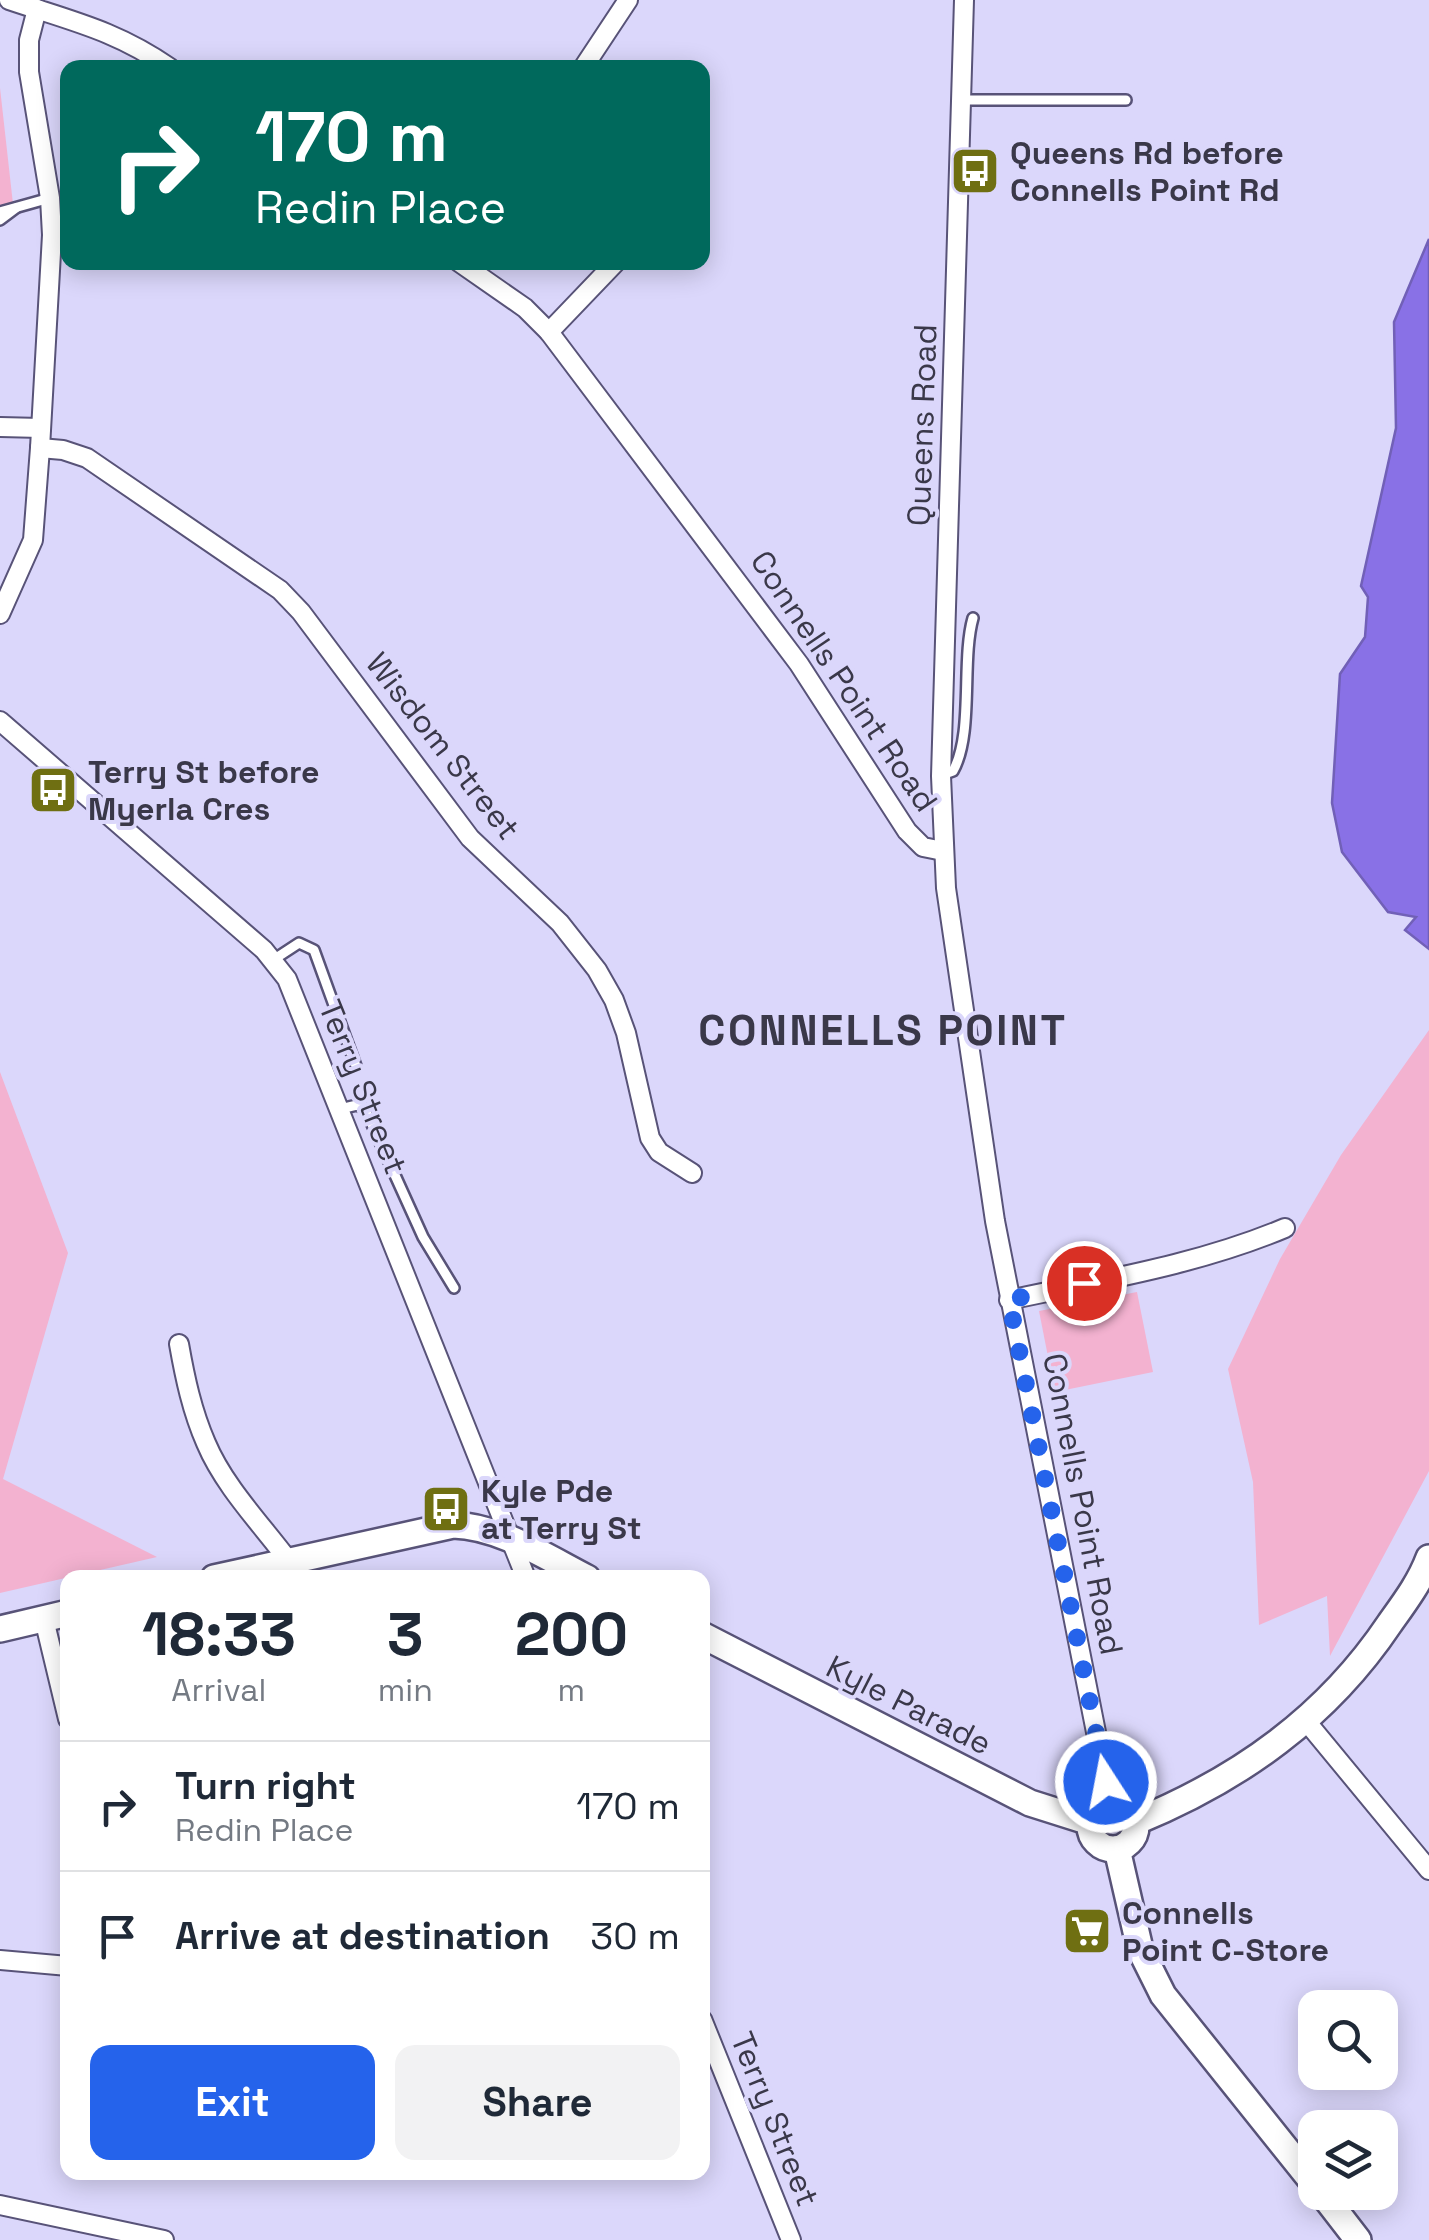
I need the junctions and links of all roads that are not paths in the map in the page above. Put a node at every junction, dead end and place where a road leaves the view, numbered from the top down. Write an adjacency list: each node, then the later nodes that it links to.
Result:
1 (9, 0): 4 (street)
2 (628, 0): 6 (street)
3 (964, 0): 7 (street, Queens Road)
4 (37, 9): 5 (street); 9 (street)
5 (158, 60)
6 (588, 60)
7 (962, 100): 8 (lane); 22 (street, Queens Road)
8 (1126, 100)
9 (50, 198): 10 (lane); 17 (street)
10 (18, 206): 11 (lane); 12 (lane)
11 (0, 212)
12 (0, 220)
13 (471, 270): 15 (street, Connells Point Road)
14 (608, 270): 15 (street)
15 (550, 332): 23 (street, Connells Point Road)
16 (0, 426): 17 (street)
17 (41, 428): 18 (street)
18 (40, 448): 19 (street); 27 (street, Wisdom Street)
19 (0, 614)
20 (974, 618): 22 (lane)
21 (0, 722): 24 (street, Terry Street)
22 (941, 776): 23 (street, Queens Road)
23 (943, 852): 30 (street, Connells Point Road)
24 (273, 960): 25 (lane); 26 (street, Terry Street)
25 (356, 1066)
26 (340, 1109): 29 (lane); 32 (street, Terry Street)
27 (692, 1174)
28 (1285, 1228): 30 (street)
29 (454, 1288)
30 (1009, 1300): 43 (street, Connells Point Road)
31 (179, 1344): 34 (street)
32 (511, 1540): 34 (street); 36 (street, Terry Street); 37 (street)
33 (1429, 1558): 42 (street)
34 (288, 1560): 35 (street)
35 (247, 1570)
36 (523, 1570)
37 (572, 1570)
38 (56, 1616): 39 (street); 41 (street)
39 (0, 1629)
40 (710, 1639): 44 (street, Kyle Parade)
41 (60, 1650)
42 (1306, 1721): 45 (street); 47 (street)
43 (1110, 1803): 44 (street); 45 (street)
44 (1090, 1822): 46 (street)
45 (1136, 1822): 46 (street)
46 (1117, 1849): 51 (street)
47 (1429, 1870)
48 (0, 1960): 49 (street)
49 (60, 1965)
50 (710, 2040): 55 (street, Terry Street)
51 (1298, 2164)
52 (0, 2205): 54 (street)
53 (1335, 2210): 56 (street)
54 (164, 2240)
55 (791, 2240)
56 (1358, 2240)

